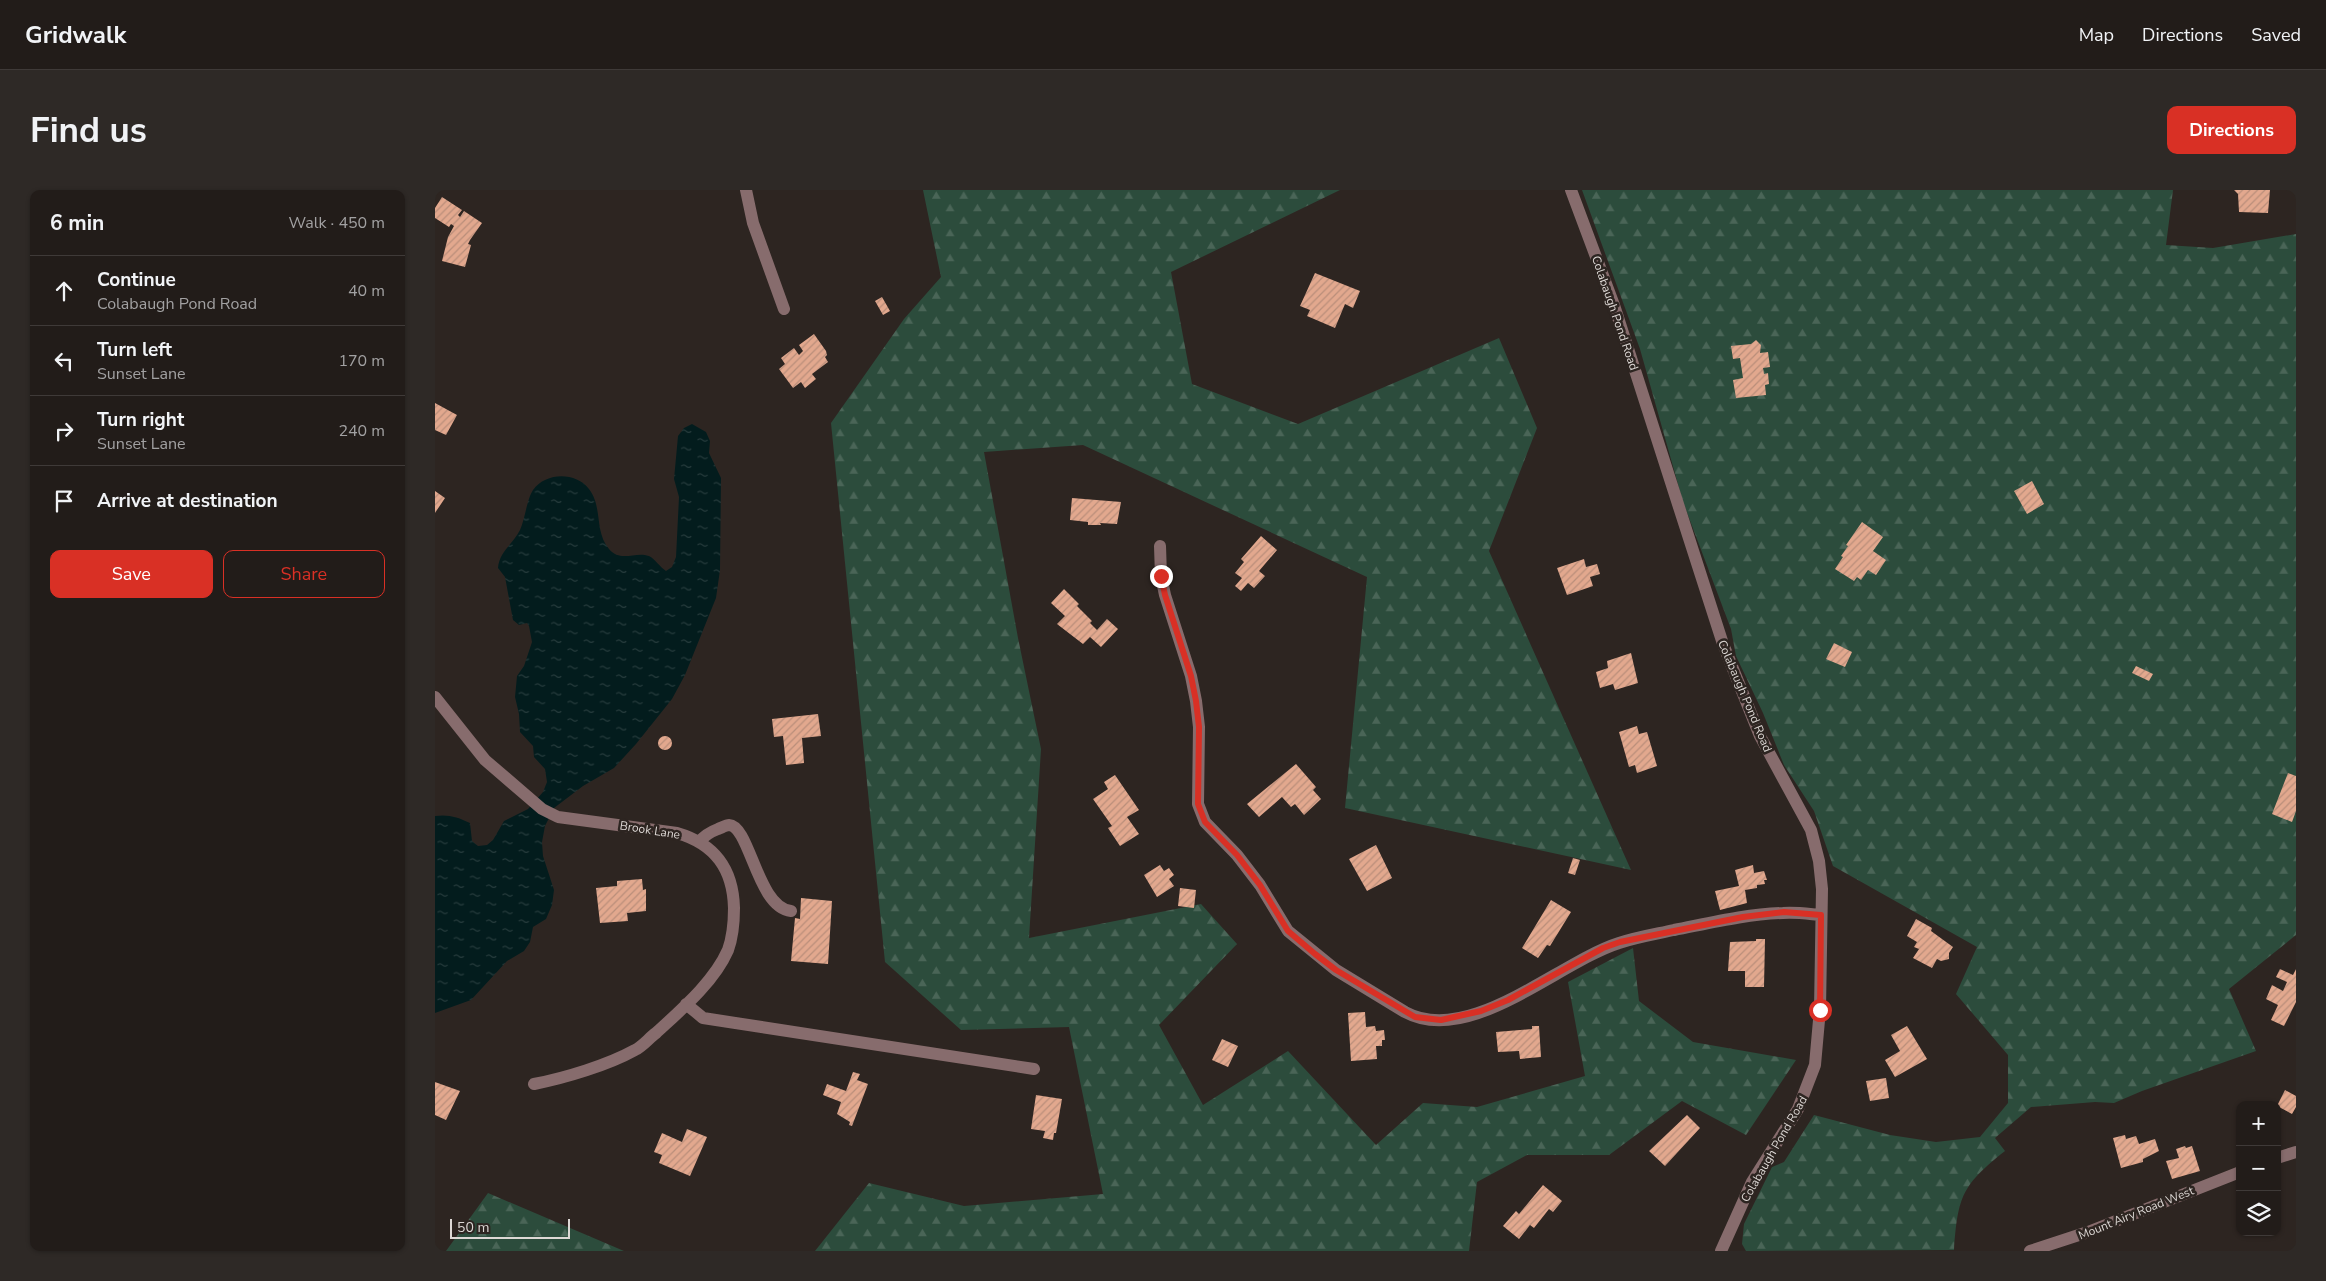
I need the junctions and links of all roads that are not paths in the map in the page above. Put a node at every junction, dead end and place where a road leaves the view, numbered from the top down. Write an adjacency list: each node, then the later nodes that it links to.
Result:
1 (746, 190): 3 (street)
2 (1571, 190): 8 (street, Colabaugh Pond Road)
3 (785, 309)
4 (1160, 546): 8 (street)
5 (435, 697): 6 (street, Brook Lane)
6 (699, 842): 7 (street); 9 (street, Brook Lane)
7 (791, 911)
8 (1821, 915): 15 (street, Colabaugh Pond Road)
9 (686, 1004): 10 (street); 11 (street, Brook Lane)
10 (1034, 1069)
11 (535, 1084)
12 (2296, 1152): 13 (street)
13 (2281, 1157)
14 (2236, 1174): 16 (street, Mount Airy Road West)
15 (1721, 1251)
16 (2031, 1251)

